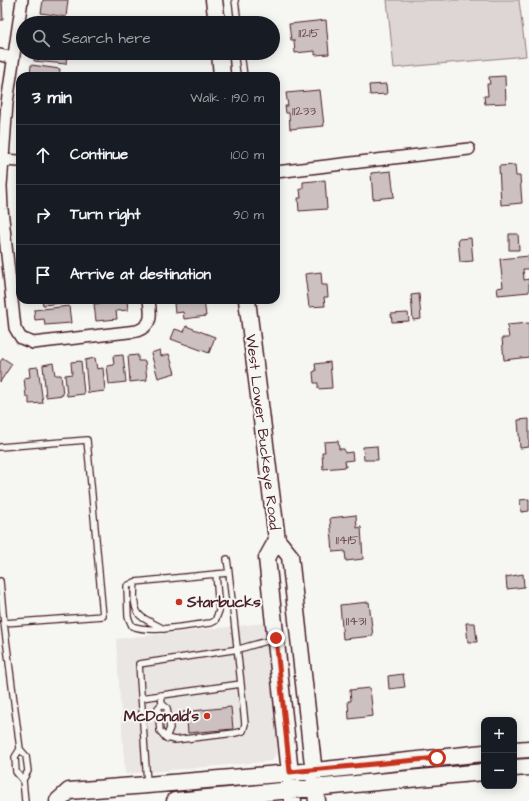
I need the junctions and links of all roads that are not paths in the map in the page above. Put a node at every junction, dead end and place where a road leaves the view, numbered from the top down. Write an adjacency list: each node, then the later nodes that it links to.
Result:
1 (22, 0): 4 (street)
2 (214, 0): 5 (main road)
3 (235, 0): 6 (lane)
4 (20, 16)
5 (216, 16)
6 (237, 16)
7 (16, 39): 9 (street)
8 (0, 56): 9 (street)
9 (13, 58): 15 (street)
10 (221, 60): 12 (main road)
11 (243, 60): 13 (lane)
12 (222, 72)
13 (244, 72)
14 (469, 149): 17 (street)
15 (1, 160): 16 (street); 18 (street)
16 (16, 162)
17 (280, 172)
18 (150, 304)
19 (248, 304): 21 (main road, West Lower Buckeye Road)
20 (0, 447): 27 (lane)
21 (277, 540): 29 (main road, West Lower Buckeye Road); 42 (main road)
22 (228, 559): 23 (lane)
23 (229, 573): 24 (lane); 30 (lane)
24 (216, 574): 26 (lane); 28 (lane)
25 (0, 581): 27 (lane)
26 (134, 582): 28 (lane); 28 (lane)
27 (4, 623): 36 (lane)
28 (164, 628)
29 (276, 638): 30 (lane); 43 (main road, West Lower Buckeye Road)
30 (237, 649): 31 (lane); 33 (lane)
31 (241, 684): 32 (lane); 35 (lane)
32 (161, 695): 33 (lane); 34 (lane)
33 (141, 698): 46 (lane)
34 (162, 704): 35 (lane); 35 (lane)
35 (166, 738)
36 (20, 749): 45 (lane); 45 (lane)
37 (529, 749): 38 (main road)
38 (517, 750)
39 (481, 753): 42 (main road)
40 (529, 767): 41 (main road)
41 (517, 768)
42 (315, 770): 43 (main road); 47 (main road)
43 (290, 772): 46 (main road); 48 (main road, West Lower Buckeye Road)
44 (481, 772): 47 (main road)
45 (23, 780): 49 (lane)
46 (148, 785): 50 (main road)
47 (317, 794): 48 (main road)
48 (293, 795): 51 (main road)
49 (25, 801)
50 (58, 801)
51 (175, 801)

